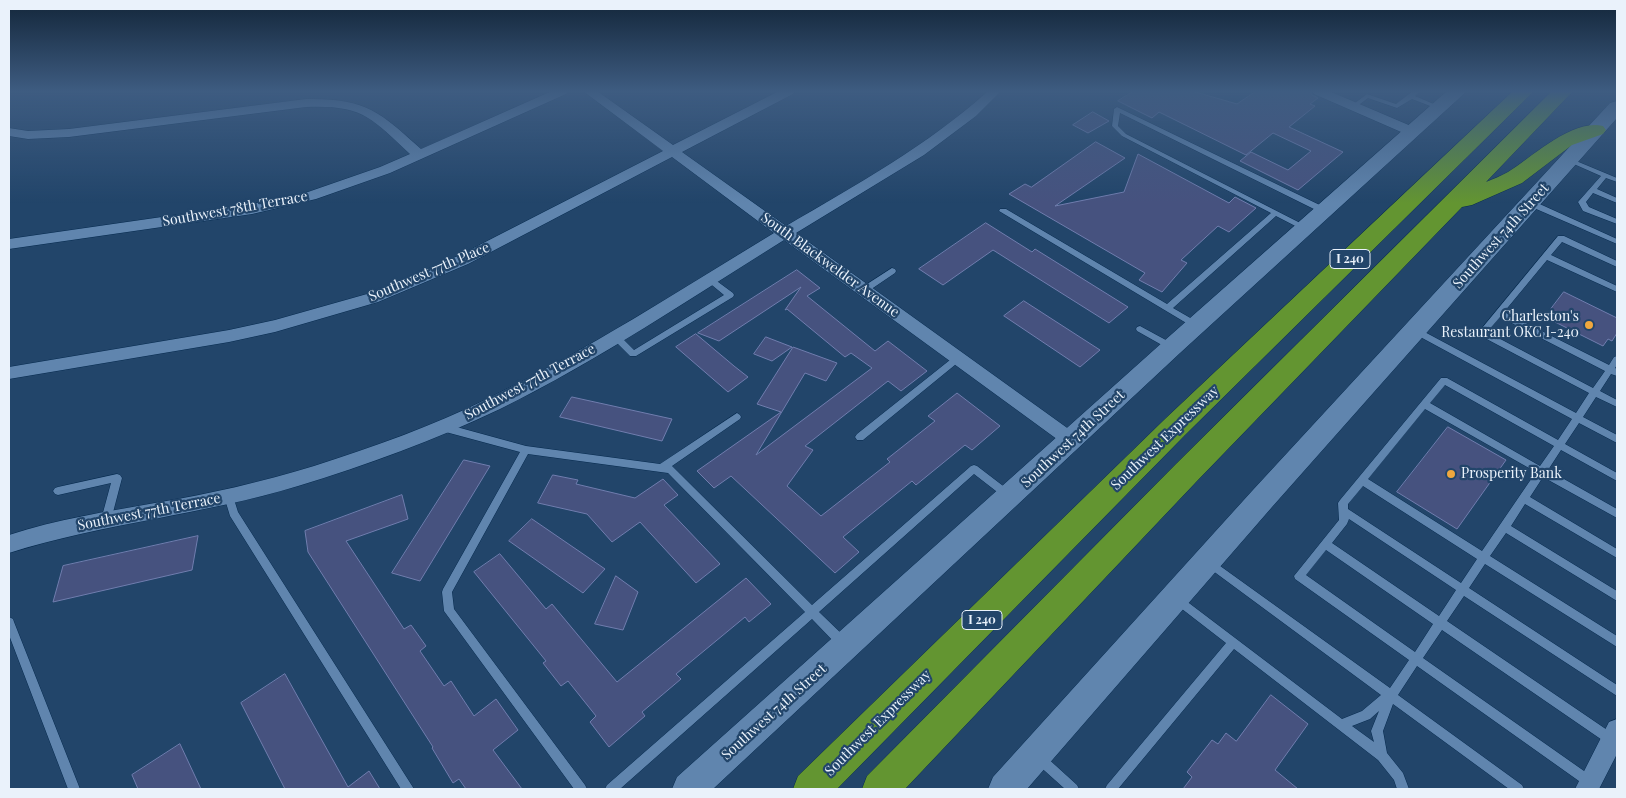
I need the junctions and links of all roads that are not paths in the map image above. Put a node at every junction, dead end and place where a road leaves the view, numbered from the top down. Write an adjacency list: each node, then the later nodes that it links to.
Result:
1 (107, 128): 14 (street)
2 (390, 128): 17 (street)
3 (479, 128): 17 (street, Southwest 78th Terrace)
4 (640, 128): 16 (street, South Blackwelder Avenue)
5 (718, 128): 16 (street, Southwest 77th Place)
6 (952, 128): 30 (street, Southwest 77th Terrace)
7 (1117, 128): 27 (lane)
8 (1155, 128): 26 (lane)
9 (1404, 128): 15 (street)
10 (1417, 128): 15 (main road, Southwest 74th Street)
11 (1485, 128): 100 (highway, Southwest Expressway / I 240)
12 (1527, 128): 24 (highway, I 240)
13 (1596, 130): 18 (main road, Southwest 74th Street); 24 (highway)
14 (9, 132)
15 (1413, 132): 26 (main road, Southwest 74th Street)
16 (673, 152): 30 (street, South Blackwelder Avenue); 49 (street, Southwest 77th Place)
17 (419, 155): 32 (street, Southwest 78th Terrace)
18 (1569, 160): 19 (lane); 23 (main road, Southwest 74th Street)
19 (1604, 175): 20 (lane); 21 (lane)
20 (1617, 180)
21 (1592, 190): 22 (lane); 28 (lane)
22 (1617, 200)
23 (1530, 203): 31 (lane); 43 (main road, Southwest 74th Street)
24 (1451, 206): 101 (highway, I 240)
25 (1003, 211): 39 (lane)
26 (1325, 211): 29 (main road, Southwest 74th Street)
27 (1275, 212): 29 (lane); 39 (lane)
28 (1617, 222)
29 (1306, 228): 41 (main road, Southwest 74th Street)
30 (786, 233): 36 (street, Southwest 77th Terrace); 38 (street, South Blackwelder Avenue)
31 (1617, 242)
32 (9, 244)
33 (1546, 256): 34 (lane); 37 (lane); 40 (lane)
34 (1617, 264)
35 (892, 271): 38 (lane)
36 (710, 279): 44 (street, Southwest 77th Terrace); 44 (lane)
37 (1617, 289)
38 (864, 290): 46 (street, South Blackwelder Avenue)
39 (1167, 308): 41 (lane)
40 (1499, 313): 48 (lane); 50 (lane)
41 (1197, 326): 45 (main road, Southwest 74th Street)
42 (1140, 328): 45 (lane)
43 (1416, 331): 54 (lane); 77 (main road, Southwest 74th Street)
44 (615, 336): 55 (street, Southwest 77th Terrace)
45 (1172, 348): 58 (main road, Southwest 74th Street)
46 (958, 358): 56 (lane); 58 (street, South Blackwelder Avenue)
47 (1617, 359): 48 (lane)
48 (1614, 372): 50 (lane)
49 (9, 373)
50 (1595, 392): 52 (lane); 54 (lane)
51 (1424, 404): 59 (lane); 62 (lane); 64 (lane)
52 (1617, 404)
53 (737, 417): 61 (lane)
54 (1578, 418): 57 (lane); 59 (lane)
55 (441, 427): 60 (lane); 66 (street, Southwest 77th Terrace)
56 (860, 437)
57 (1617, 439)
58 (1071, 440): 67 (main road, Southwest 74th Street)
59 (1560, 444): 62 (lane); 63 (lane)
60 (526, 450): 61 (lane); 97 (lane)
61 (661, 468): 81 (lane)
62 (1542, 471): 68 (lane); 70 (lane)
63 (1617, 476)
64 (1362, 480): 69 (lane); 76 (lane)
65 (58, 491): 71 (lane)
66 (229, 496): 71 (street, Southwest 77th Terrace); 96 (lane)
67 (1011, 496): 81 (lane); 86 (main road, Southwest 74th Street)
68 (1524, 498): 72 (lane); 75 (lane)
69 (1344, 511): 74 (lane); 78 (lane)
70 (1617, 514)
71 (106, 520): 73 (street, Southwest 77th Terrace)
72 (1504, 527): 76 (lane); 79 (lane)
73 (9, 544)
74 (1325, 544): 83 (lane); 87 (lane)
75 (1617, 554)
76 (1484, 557): 78 (lane); 85 (lane)
77 (1207, 561): 80 (main road, Southwest 74th Street); 89 (lane)
78 (1462, 589): 83 (lane); 88 (lane)
79 (1617, 596)
80 (1175, 597): 84 (lane); 92 (main road, Southwest 74th Street)
81 (812, 612): 86 (lane); 98 (lane)
82 (9, 622): 95 (lane)
83 (1440, 622): 87 (lane); 91 (lane)
84 (1233, 642): 90 (lane); 104 (lane)
85 (1617, 642)
86 (846, 646): 99 (main road, Southwest 74th Street)
87 (1415, 658): 89 (lane); 94 (lane)
88 (1617, 691)
89 (1390, 696): 90 (lane); 93 (lane); 106 (lane)
90 (1341, 725): 93 (lane)
91 (1615, 735): 94 (street)
92 (1036, 755): 102 (main road, Southwest 74th Street); 103 (lane)
93 (1382, 756): 105 (lane)
94 (1589, 786)
95 (74, 789)
96 (408, 789)
97 (581, 789)
98 (611, 789)
99 (689, 789)
100 (811, 789)
101 (880, 789)
102 (1005, 789)
103 (1073, 789)
104 (1111, 789)
105 (1402, 789)
106 (1518, 789)

